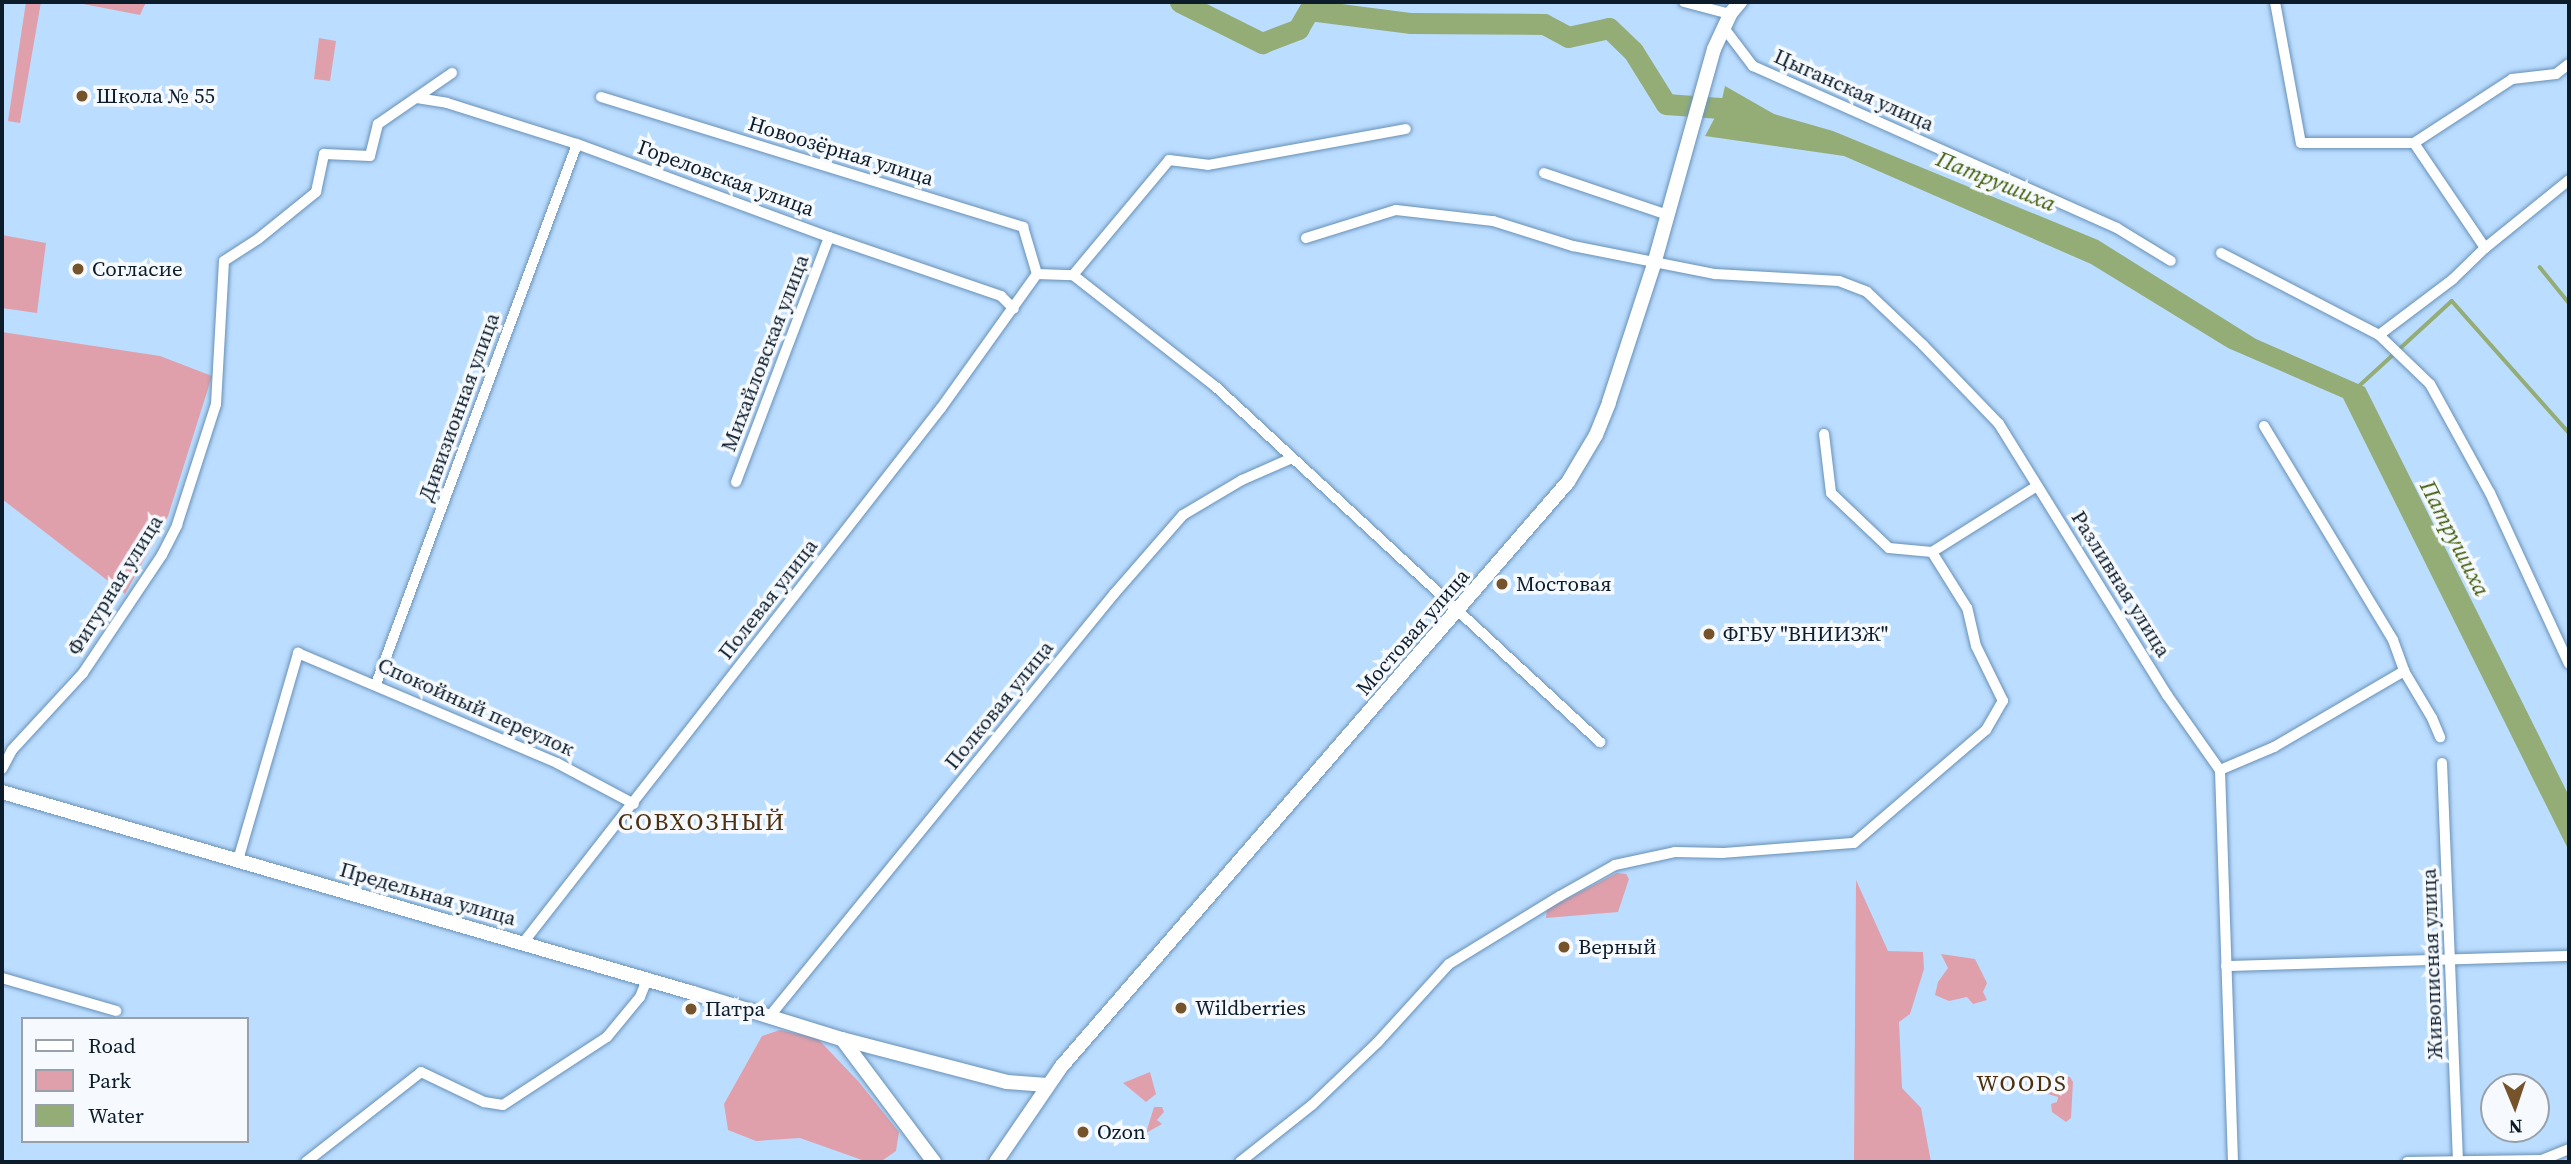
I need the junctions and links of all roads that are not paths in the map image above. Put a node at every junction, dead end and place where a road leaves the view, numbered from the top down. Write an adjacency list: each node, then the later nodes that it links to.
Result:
1 (1684, 2): 3 (street)
2 (2275, 2): 10 (street)
3 (1735, 8): 4 (street, Мостовая улица)
4 (1724, 28): 14 (street, Мостовая улица); 19 (street, Цыганская улица)
5 (2569, 64): 10 (street)
6 (452, 73): 8 (street, Фигурная улица)
7 (601, 97): 21 (street, Новоозёрная улица)
8 (417, 98): 11 (street, Гореловская улица); 38 (street, Фигурная улица)
9 (1406, 129): 22 (street)
10 (2414, 143): 17 (street)
11 (577, 144): 15 (street, Гореловская улица); 34 (street, Дивизионная улица)
12 (1544, 173): 14 (street)
13 (2569, 180): 17 (street)
14 (1665, 214): 20 (street, Мостовая улица)
15 (829, 237): 23 (street, Гореловская улица); 28 (street, Михайловская улица)
16 (1306, 238): 20 (street, Разливная улица)
17 (2485, 248): 24 (street)
18 (2221, 253): 24 (street)
19 (2171, 261)
20 (1654, 264): 29 (street, Разливная улица); 31 (street, Мостовая улица)
21 (1037, 274): 22 (street); 23 (street, Полевая улица)
22 (1073, 275): 27 (street)
23 (1014, 309): 41 (street, Полевая улица)
24 (2379, 335): 32 (street)
25 (2264, 426): 33 (street)
26 (1824, 434): 30 (street)
27 (1292, 458): 31 (street); 50 (street, Полковая улица)
28 (736, 482)
29 (2037, 486): 30 (street); 39 (street, Разливная улица)
30 (1932, 552): 58 (street)
31 (1459, 610): 36 (street); 52 (street, Мостовая улица)
32 (2569, 664)
33 (2404, 671): 35 (street); 39 (street)
34 (376, 684): 41 (street, Спокойный переулок); 42 (street, Спокойный переулок)
35 (2440, 737)
36 (1600, 742)
37 (2442, 764): 45 (street, Живописная улица)
38 (2, 769)
39 (2220, 770): 46 (street)
40 (2, 792): 42 (street, Предельная улица)
41 (634, 804): 43 (street, Полевая улица)
42 (238, 860): 43 (street, Предельная улица)
43 (523, 943): 48 (street, Предельная улица)
44 (2569, 956): 45 (street)
45 (2452, 960): 46 (street); 54 (street, Живописная улица)
46 (2226, 966): 59 (street)
47 (2, 978): 49 (street)
48 (647, 980): 50 (street, Предельная улица); 55 (street)
49 (116, 1011)
50 (769, 1017): 51 (street, Предельная улица)
51 (842, 1040): 52 (street, Предельная улица); 56 (street)
52 (1047, 1085): 57 (street, Мостовая улица)
53 (2569, 1149): 54 (street)
54 (2458, 1161): 60 (street)
55 (306, 1162)
56 (934, 1162)
57 (996, 1162)
58 (1240, 1162)
59 (2233, 1162)
60 (2406, 1162)

